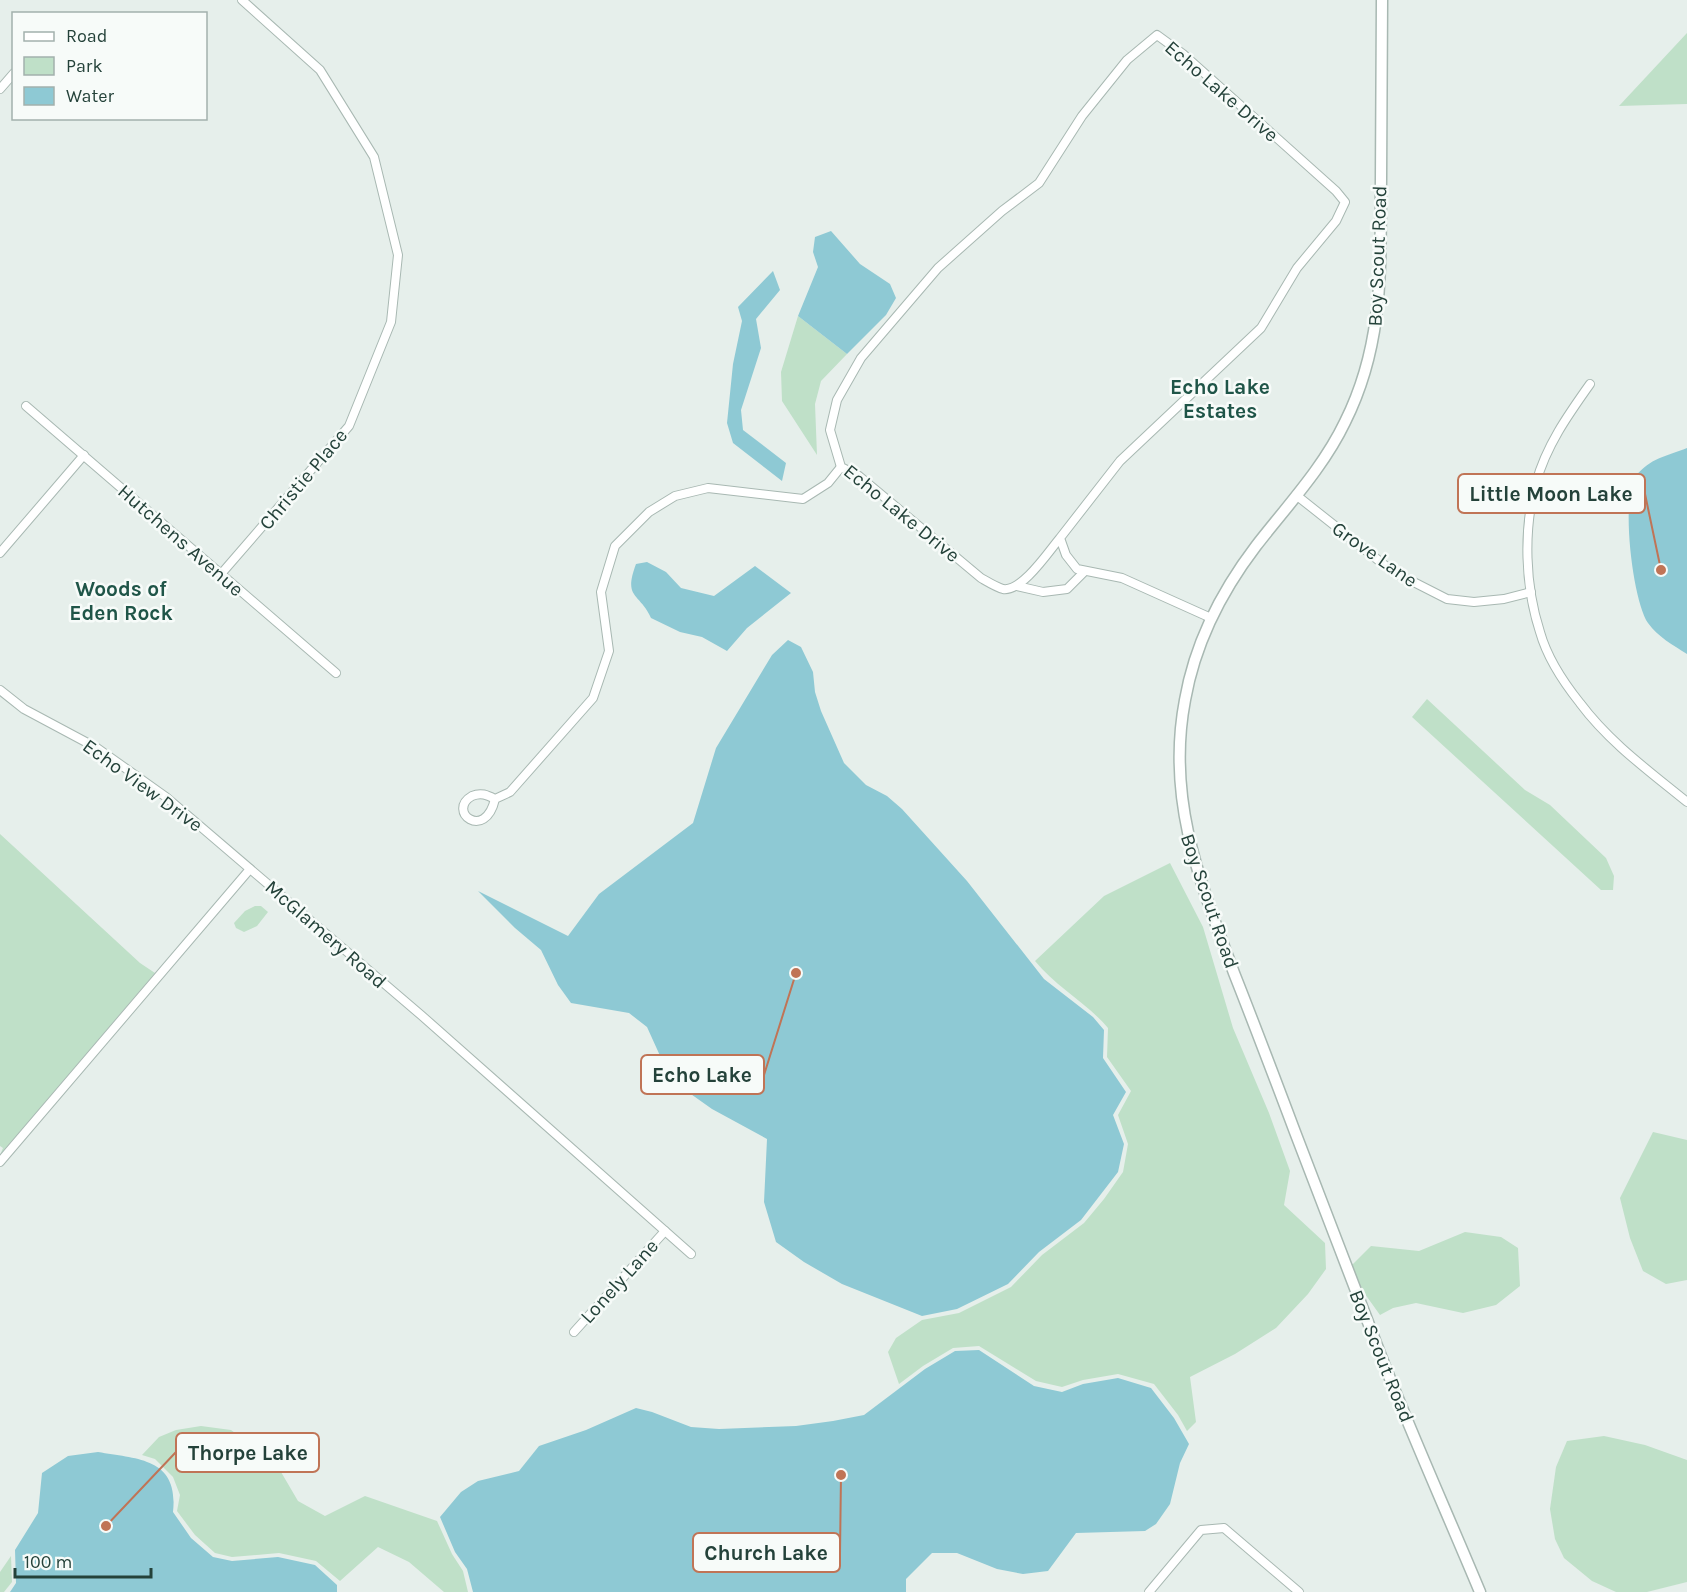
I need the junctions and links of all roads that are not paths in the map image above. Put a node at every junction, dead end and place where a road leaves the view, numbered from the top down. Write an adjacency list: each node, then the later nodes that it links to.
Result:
1 (242, 0): 13 (street, Christie Place)
2 (1382, 0): 9 (street, Boy Scout Road)
3 (12, 75): 4 (street)
4 (0, 89)
5 (1590, 384): 15 (street)
6 (26, 406): 7 (street, Hutchens Avenue)
7 (84, 455): 11 (street); 13 (street, Hutchens Avenue)
8 (841, 467): 10 (street, Echo Lake Drive); 14 (street, Echo Lake Drive); 19 (street)
9 (1296, 495): 15 (street, Grove Lane); 16 (street, Boy Scout Road)
10 (1060, 538): 12 (street); 14 (street, Echo Lake Drive)
11 (0, 553)
12 (1084, 572): 14 (street, Echo Lake Drive); 16 (street)
13 (221, 574): 17 (street, Hutchens Avenue)
14 (1017, 586)
15 (1531, 592): 20 (street)
16 (1211, 618): 28 (street, Boy Scout Road)
17 (336, 674)
18 (0, 690): 21 (street, Echo View Drive)
19 (495, 799)
20 (1687, 802)
21 (250, 869): 22 (street, McGlamery Road); 23 (street, McGlamery Road)
22 (0, 1162)
23 (665, 1231): 24 (street, McGlamery Road); 25 (street, Lonely Lane)
24 (691, 1254)
25 (574, 1332)
26 (1149, 1592): 27 (street)
27 (1299, 1592)
28 (1480, 1592)

